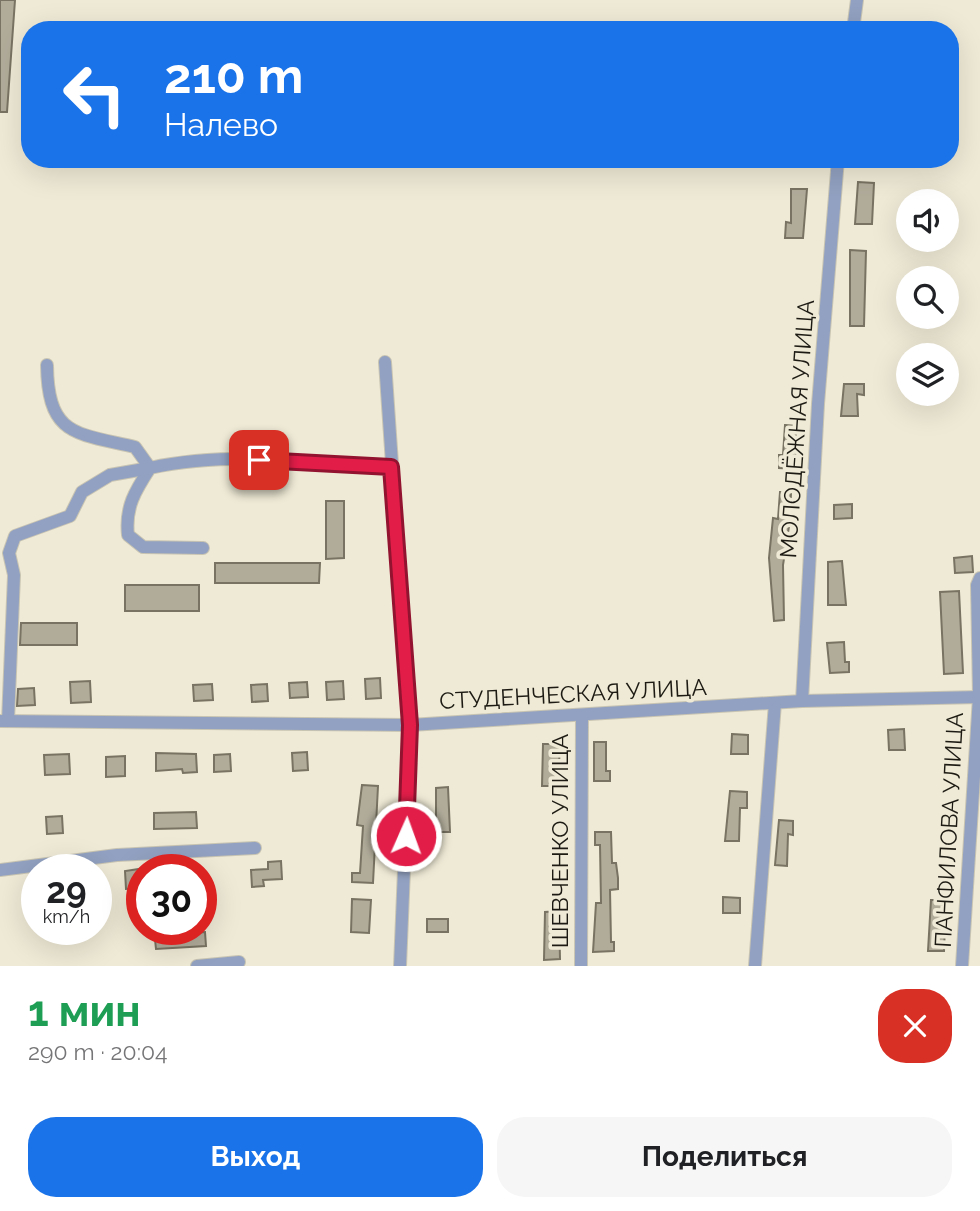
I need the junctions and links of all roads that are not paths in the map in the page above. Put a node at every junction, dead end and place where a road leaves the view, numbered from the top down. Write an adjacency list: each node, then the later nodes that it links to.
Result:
1 (857, 0): 2 (street)
2 (854, 21)
3 (837, 168): 11 (street, МОЛОДЁЖНАЯ УЛИЦА)
4 (385, 362): 6 (street)
5 (47, 365): 7 (street)
6 (391, 467): 7 (street); 15 (street)
7 (150, 468): 8 (street); 14 (street)
8 (203, 548)
9 (980, 578): 10 (street, ПАНФИЛОВА УЛИЦА)
10 (979, 697): 11 (street, СТУДЕНЧЕСКАЯ УЛИЦА); 23 (street, ПАНФИЛОВА УЛИЦА)
11 (802, 701): 12 (street, СТУДЕНЧЕСКАЯ УЛИЦА)
12 (775, 704): 13 (street, СТУДЕНЧЕСКАЯ УЛИЦА); 22 (street)
13 (582, 716): 15 (street, СТУДЕНЧЕСКАЯ УЛИЦА); 21 (street, ШЕВЧЕНКО УЛИЦА)
14 (4, 721): 15 (street, СТУДЕНЧЕСКАЯ УЛИЦА)
15 (410, 725): 20 (street)
16 (255, 848): 17 (street)
17 (0, 870)
18 (239, 962): 19 (street)
19 (197, 966)
20 (400, 966)
21 (581, 966)
22 (755, 966)
23 (962, 966)

